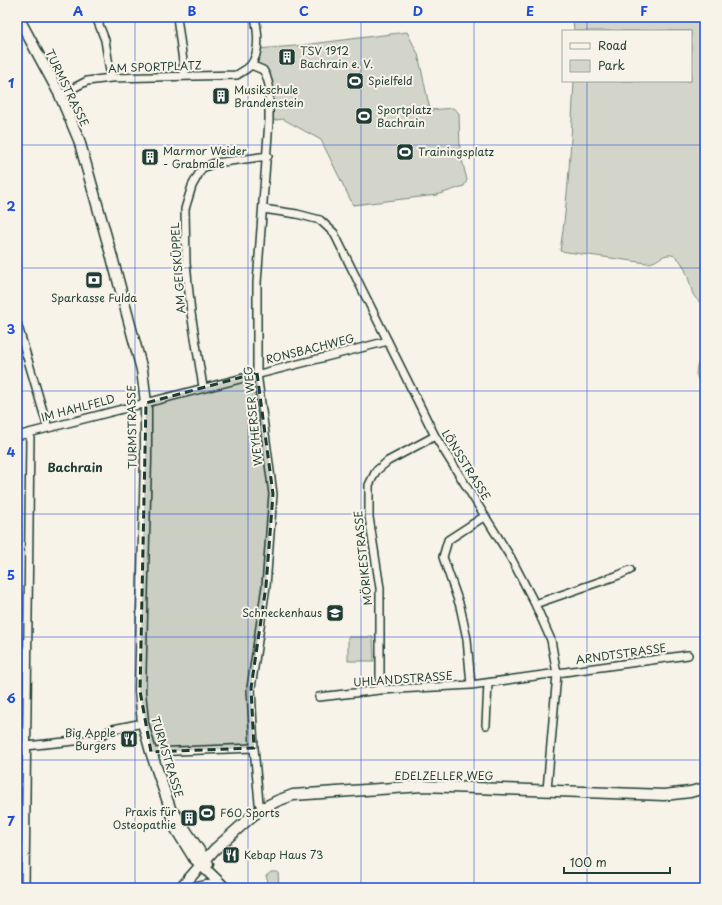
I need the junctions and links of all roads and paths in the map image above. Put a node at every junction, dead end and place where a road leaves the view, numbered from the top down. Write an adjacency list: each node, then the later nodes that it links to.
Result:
1 (18, 17): 8 (main road, TURMSTRASSE)
2 (96, 17): 7 (street)
3 (178, 17): 6 (street)
4 (255, 17): 5 (street)
5 (251, 65): 6 (street, AM SPORTPLATZ); 9 (street, WEYHERSER WEG)
6 (185, 76): 7 (street, AM SPORTPLATZ)
7 (111, 78): 8 (street, AM SPORTPLATZ)
8 (60, 95): 15 (main road, TURMSTRASSE)
9 (268, 156): 10 (street, WEYHERSER WEG); 14 (street, AM GEISKÜPPEL)
10 (263, 209): 12 (street, LÖNSSTRASSE); 13 (street, WEYHERSER WEG)
11 (17, 323): 16 (street)
12 (388, 341): 13 (street, RONSBACHWEG); 19 (street, LÖNSSTRASSE)
13 (257, 374): 14 (street, RONSBACHWEG); 33 (street, WEYHERSER WEG)
14 (203, 388): 15 (street, RONSBACHWEG)
15 (146, 403): 16 (street, IM HAHLFELD); 29 (main road, TURMSTRASSE)
16 (48, 428): 17 (street, IM HAHLFELD)
17 (30, 432): 18 (street, IM HAHLFELD); 32 (street)
18 (17, 436)
19 (435, 436): 20 (street, LÖNSSTRASSE); 27 (street, MÖRIKESTRASSE)
20 (485, 516): 22 (street, LÖNSSTRASSE); 26 (street)
21 (630, 570): 22 (street)
22 (535, 604): 24 (street, LÖNSSTRASSE)
23 (688, 655): 24 (street, ARNDTSTRASSE)
24 (557, 674): 25 (street, UHLANDSTRASSE); 36 (street, LÖNSSTRASSE)
25 (488, 683): 26 (street, UHLANDSTRASSE); 30 (street)
26 (471, 685): 27 (street, UHLANDSTRASSE)
27 (380, 690): 28 (street, UHLANDSTRASSE)
28 (319, 697)
29 (143, 723): 32 (street); 34 (main road, TURMSTRASSE)
30 (486, 725)
31 (17, 746): 32 (street)
32 (26, 746): 40 (street)
33 (254, 748): 34 (street); 37 (street, WEYHERSER WEG)
34 (151, 752): 38 (main road, TURMSTRASSE)
35 (705, 788): 36 (main road, EDELZELLER WEG)
36 (547, 790): 37 (main road, EDELZELLER WEG)
37 (263, 808): 38 (main road, EDELZELLER WEG)
38 (203, 863): 39 (main road, TURMSTRASSE); 41 (main road, EDELZELLER WEG); 43 (main road, TURMSTRASSE)
39 (223, 887): 42 (main road)
40 (25, 888)
41 (181, 888)
42 (197, 888)
43 (232, 888)

